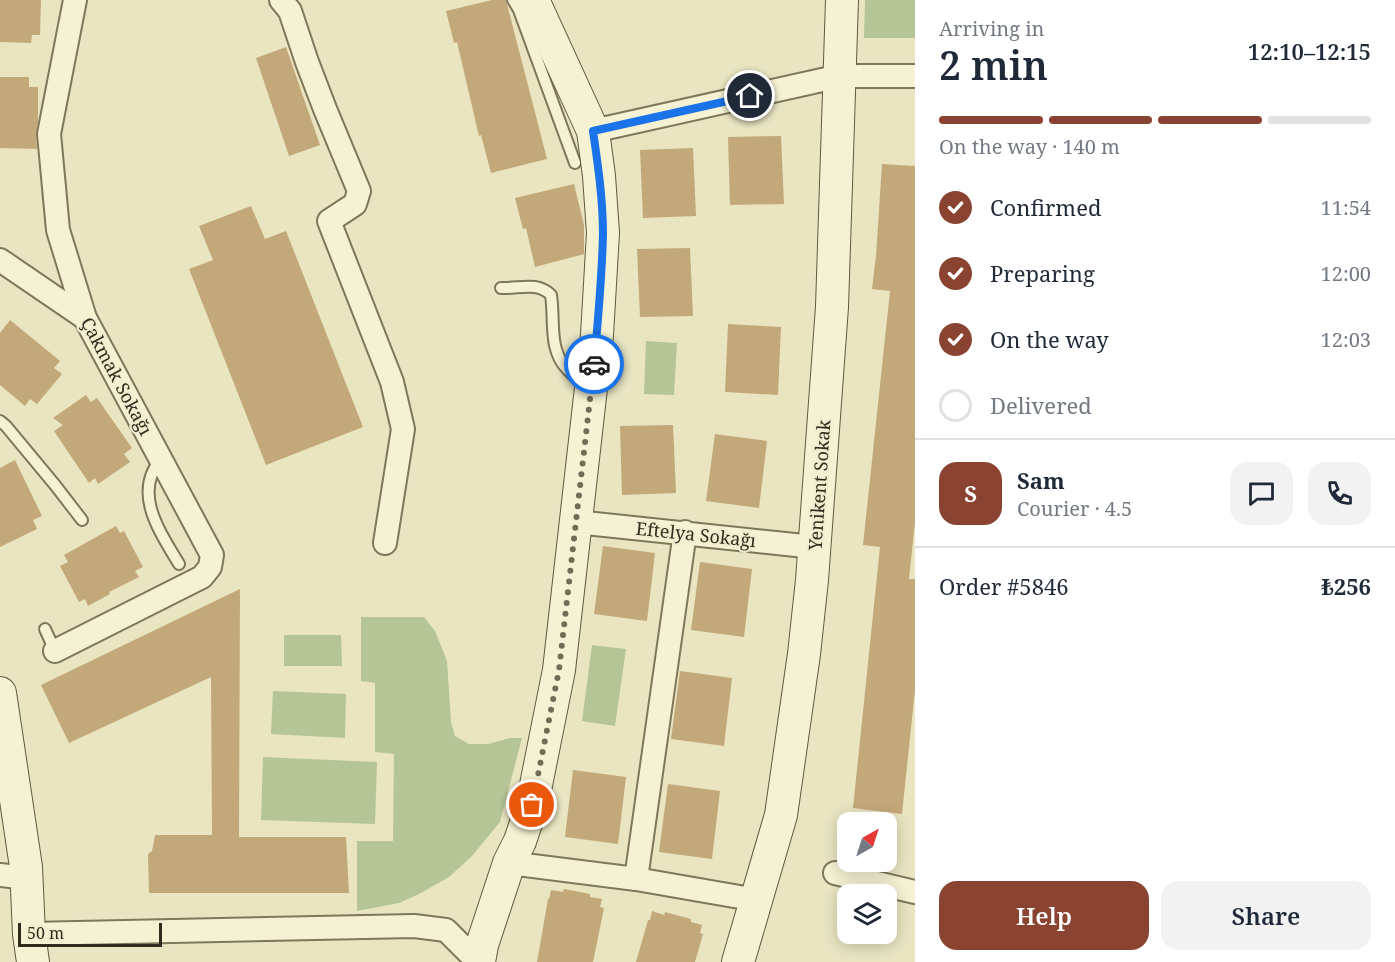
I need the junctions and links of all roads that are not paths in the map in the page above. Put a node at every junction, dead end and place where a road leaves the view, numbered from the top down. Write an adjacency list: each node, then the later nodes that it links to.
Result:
1 (75, 0): 12 (street, Çakmak Sokağı)
2 (281, 0): 19 (street)
3 (513, 0): 9 (lane)
4 (533, 0): 8 (street)
5 (842, 0): 6 (street, Yenikent Sokak)
6 (840, 76): 7 (street); 8 (street); 20 (street, Yenikent Sokak)
7 (915, 76)
8 (593, 131): 13 (street)
9 (576, 163)
10 (0, 260): 12 (street)
11 (501, 288): 13 (lane)
12 (85, 318): 15 (street, Çakmak Sokağı)
13 (592, 382): 17 (street)
14 (0, 421): 16 (lane)
15 (161, 458): 21 (lane); 23 (street, Çakmak Sokağı)
16 (82, 520)
17 (576, 522): 18 (street, Eftelya Sokağı); 25 (street)
18 (685, 532): 20 (street, Eftelya Sokağı); 28 (street)
19 (385, 543)
20 (814, 547): 30 (street, Yenikent Sokak)
21 (179, 564)
22 (45, 629): 23 (lane)
23 (55, 651)
24 (0, 693): 27 (street)
25 (509, 863): 28 (street); 32 (street)
26 (835, 873): 29 (street)
27 (13, 876): 31 (street)
28 (636, 879): 30 (street)
29 (915, 892)
30 (757, 900): 33 (street, Yenikent Sokak)
31 (31, 948): 32 (street)
32 (479, 962)
33 (738, 962)

